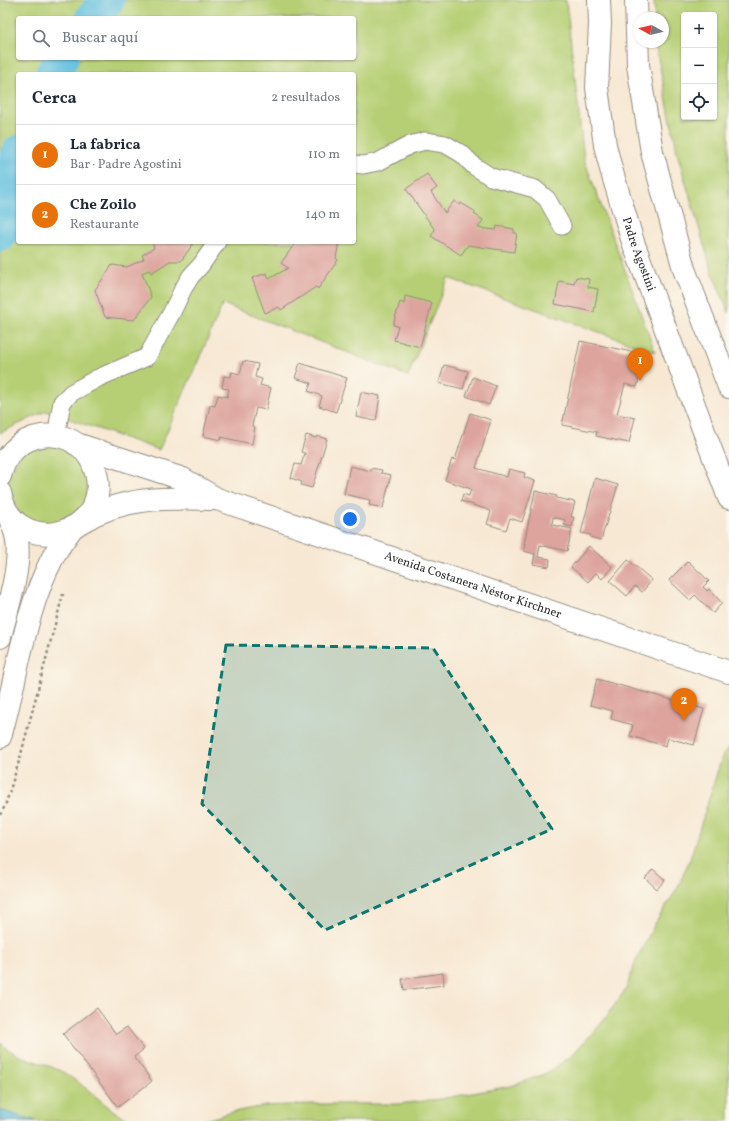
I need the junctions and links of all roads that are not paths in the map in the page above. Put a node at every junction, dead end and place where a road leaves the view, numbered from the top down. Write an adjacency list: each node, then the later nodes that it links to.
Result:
1 (599, 0): 10 (main road, Padre Agostini)
2 (636, 0): 6 (main road)
3 (356, 164): 4 (street)
4 (562, 226)
5 (216, 244): 7 (street)
6 (729, 387)
7 (56, 436): 8 (main road, Avenida Costanera Néstor Kirchner); 9 (main road, Avenida Costanera Néstor Kirchner)
8 (76, 444): 11 (main road, Avenida Costanera Néstor Kirchner); 13 (main road, Avenida Costanera Néstor Kirchner)
9 (0, 476)
10 (729, 498)
11 (217, 499): 13 (main road, Avenida Costanera Néstor Kirchner); 15 (main road, Avenida Costanera Néstor Kirchner)
12 (3, 502): 13 (main road, Avenida Costanera Néstor Kirchner); 14 (main road, Avenida Costanera Néstor Kirchner)
13 (76, 525): 16 (main road, Avenida Costanera Néstor Kirchner)
14 (0, 638)
15 (729, 672)
16 (0, 737)

